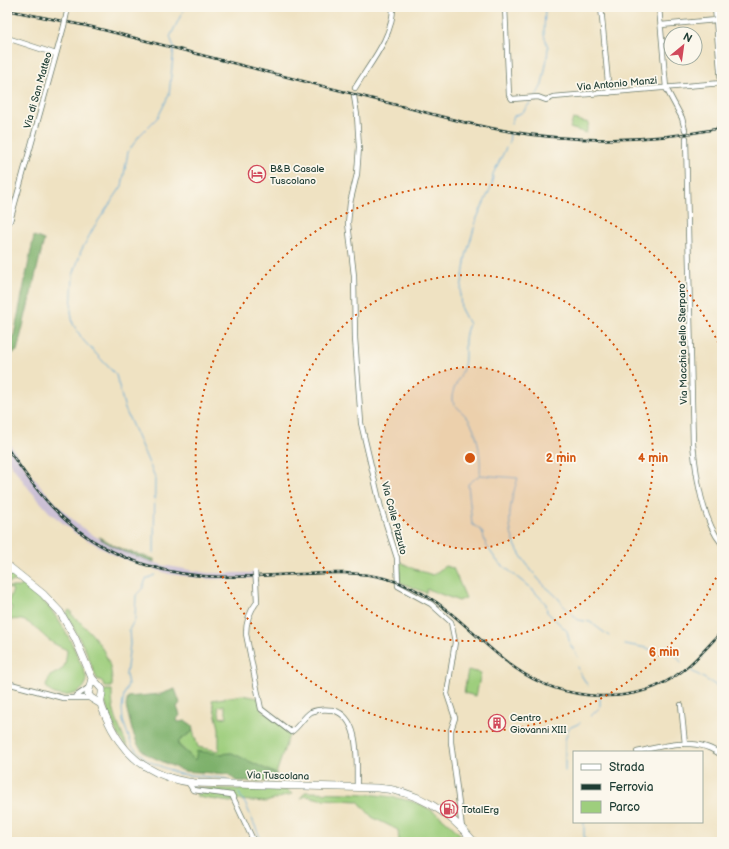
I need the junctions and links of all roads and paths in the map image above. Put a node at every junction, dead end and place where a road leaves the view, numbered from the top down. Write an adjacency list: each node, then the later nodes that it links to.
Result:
1 (69, 7): 10 (street, Via di San Matteo, bridge)
2 (393, 7): 12 (street)
3 (505, 7): 14 (street, Via Antonio Manzi)
4 (601, 7): 14 (street)
5 (659, 7): 8 (street)
6 (715, 7): 7 (street)
7 (716, 20): 8 (street); 11 (street)
8 (660, 25): 13 (street)
9 (7, 38): 10 (street)
10 (56, 54): 18 (street, Via di San Matteo)
11 (722, 83): 13 (street, Via Antonio Manzi)
12 (355, 88)
13 (666, 88): 14 (street, Via Antonio Manzi); 16 (street)
14 (609, 93)
15 (354, 96): 36 (street, Via Colle Pizzuto)
16 (685, 130)
17 (686, 138): 19 (street, Via Macchia dello Sterparo)
18 (7, 222)
19 (722, 544)
20 (7, 565): 22 (main road)
21 (255, 572): 35 (street, bridge)
22 (92, 678): 24 (main road); 25 (main road)
23 (7, 683): 27 (street)
24 (99, 685): 25 (main road); 26 (main road)
25 (89, 688): 27 (street); 28 (main road)
26 (101, 696): 28 (main road); 29 (main road)
27 (74, 698): 28 (street)
28 (92, 698): 29 (main road)
29 (101, 704): 34 (main road, Via Tuscolana)
30 (681, 705): 31 (street)
31 (685, 744): 32 (street); 33 (street)
32 (641, 751)
33 (722, 756)
34 (188, 782): 35 (main road, Via Tuscolana); 37 (street)
35 (357, 787): 36 (main road, Via Tuscolana)
36 (462, 828): 38 (main road, Via Tuscolana)
37 (254, 842)
38 (474, 842)

